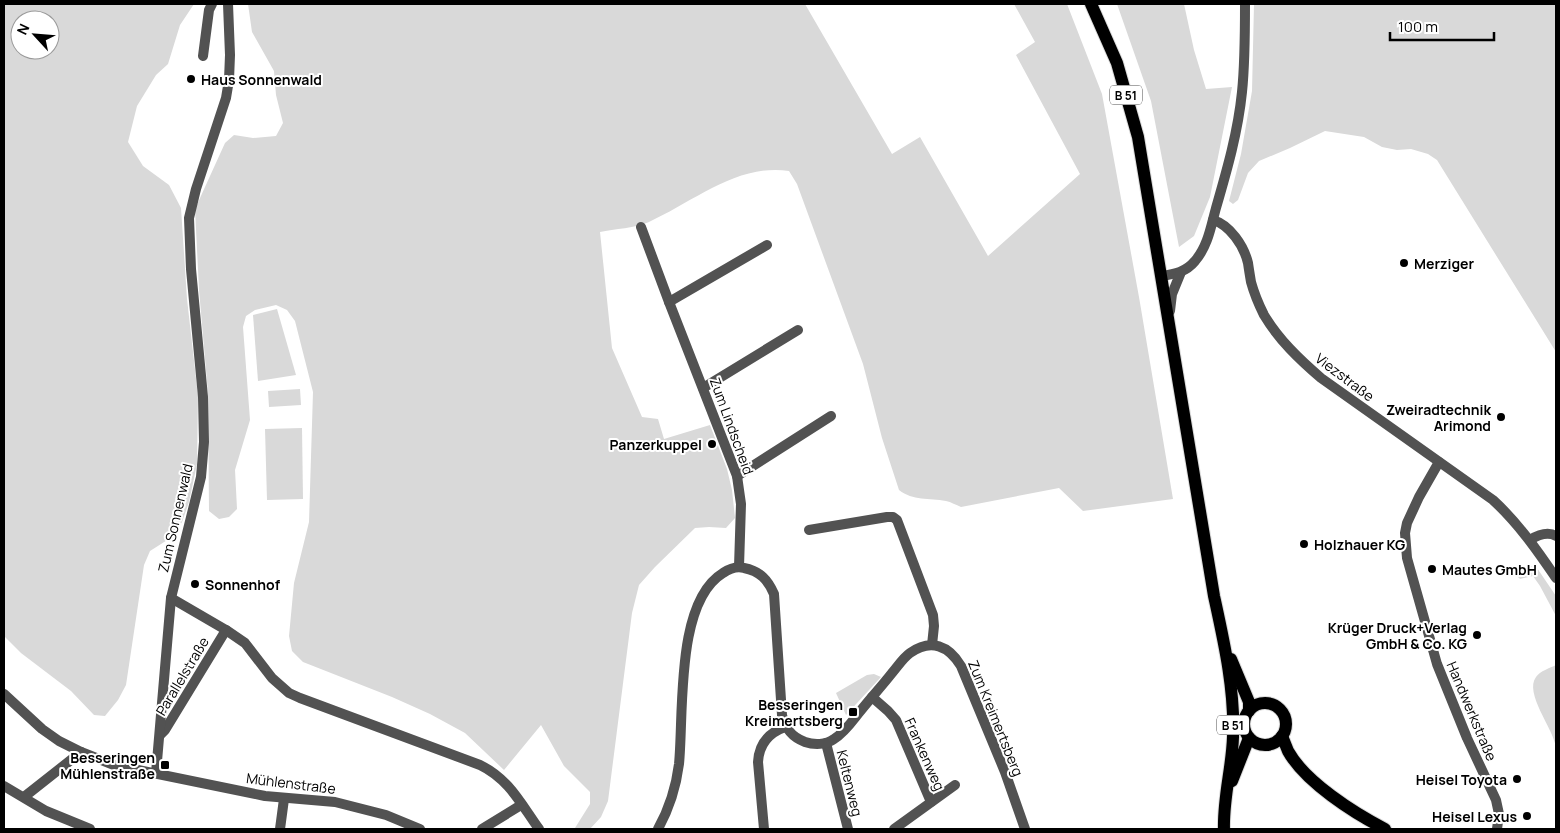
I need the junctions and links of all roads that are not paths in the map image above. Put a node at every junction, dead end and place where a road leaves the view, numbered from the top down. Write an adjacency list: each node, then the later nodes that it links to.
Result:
1 (212, 4): 5 (street)
2 (228, 4): 23 (street, Zum Sonnenwald)
3 (1091, 4): 10 (main road, B 51)
4 (1245, 4): 6 (street)
5 (203, 56)
6 (1213, 220): 9 (street); 16 (street, Viezstraße)
7 (641, 227): 11 (street, Zum Lindscheid)
8 (767, 245): 11 (street)
9 (1181, 272): 10 (street); 13 (street)
10 (1161, 276): 13 (main road, B 51)
11 (669, 302): 14 (street, Zum Lindscheid)
12 (798, 330): 14 (street)
13 (1170, 332): 25 (main road, B 51)
14 (703, 388): 17 (street, Zum Lindscheid)
15 (831, 416): 17 (street)
16 (1438, 462): 20 (street, Viezstraße); 58 (street, Handwerkstraße)
17 (737, 476): 21 (street, Zum Lindscheid)
18 (809, 530): 26 (street)
19 (1556, 536): 20 (street)
20 (1530, 540): 22 (street, Viezstraße)
21 (739, 567): 32 (street); 51 (street)
22 (1556, 578)
23 (170, 598): 24 (street); 33 (street)
24 (226, 630): 33 (street, Parallelstraße); 44 (street)
25 (1224, 638): 27 (main road, B 51); 45 (main road, B 51)
26 (932, 645): 29 (street); 55 (street, Zum Kreimertsberg)
27 (1236, 671): 30 (main road, B 51); 31 (main road, B 51)
28 (4, 694): 37 (street, Mühlenstraße)
29 (872, 697): 36 (street); 43 (street, Frankenweg)
30 (1262, 703): 31 (main road); 34 (main road)
31 (1248, 711): 35 (main road)
32 (785, 727): 36 (street); 52 (street)
33 (160, 735): 38 (street)
34 (1278, 740): 35 (main road); 57 (main road)
35 (1253, 741): 45 (main road, B 51)
36 (826, 743): 53 (street, Keltenweg)
37 (81, 752): 38 (street, Mühlenstraße); 41 (street)
38 (156, 773): 42 (street, Mühlenstraße)
39 (955, 785): 43 (street, Frankenweg)
40 (4, 786): 41 (street)
41 (24, 797): 46 (street)
42 (284, 799): 47 (street); 48 (street, Mühlenstraße)
43 (931, 802): 54 (street, Frankenweg)
44 (521, 805): 49 (street); 50 (street)
45 (1225, 812): 56 (main road, B 51)
46 (90, 829)
47 (280, 829)
48 (420, 829)
49 (482, 829)
50 (539, 829)
51 (658, 829)
52 (764, 829)
53 (848, 829)
54 (894, 829)
55 (1025, 829)
56 (1224, 829)
57 (1385, 829)
58 (1496, 829)

